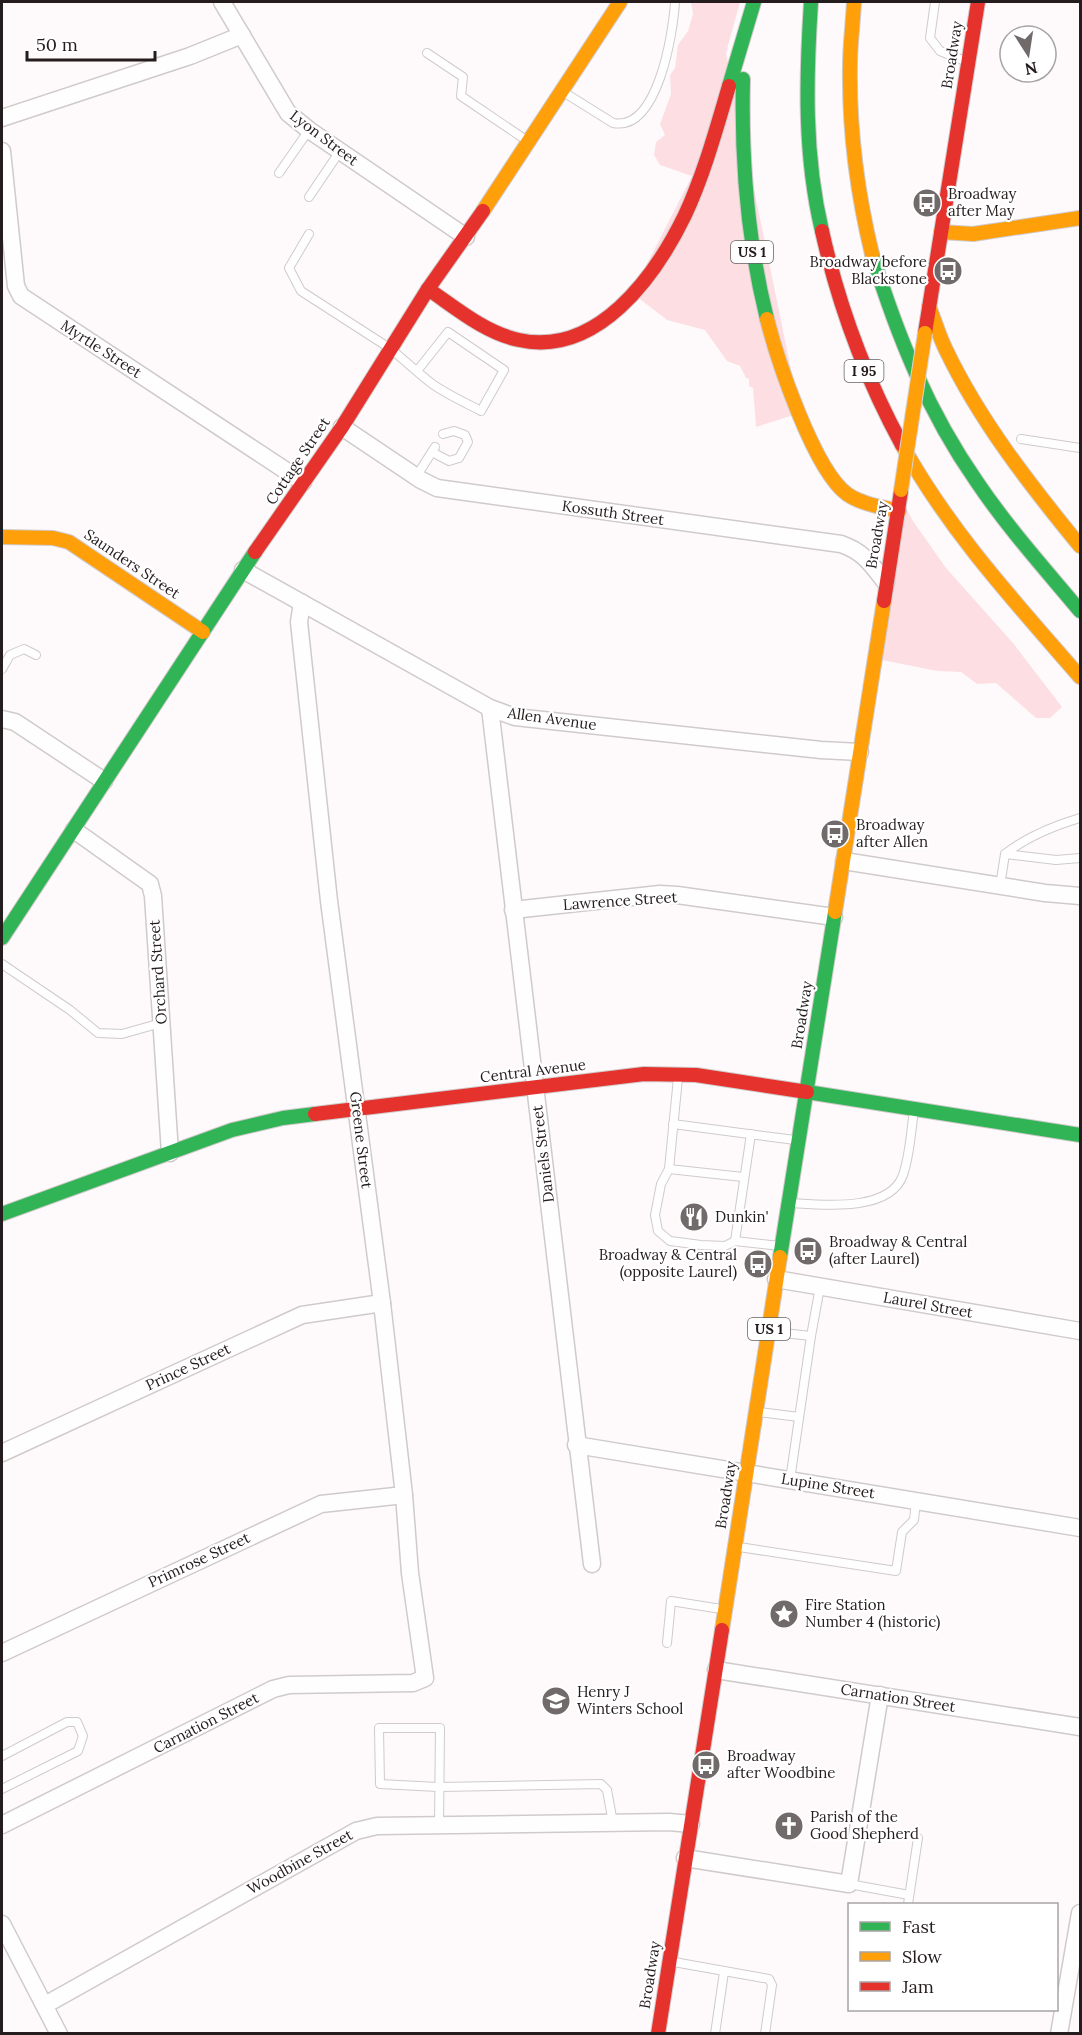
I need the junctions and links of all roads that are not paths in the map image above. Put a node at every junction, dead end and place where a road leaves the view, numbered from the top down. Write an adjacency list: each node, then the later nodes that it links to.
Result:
1 (222, 2): 10 (street, Lyon Street)
2 (620, 2): 13 (main road, Cottage Street)
3 (675, 2): 13 (lane)
4 (754, 2): 9 (main road, US 1)
5 (811, 2): 45 (main road, I 95)
6 (854, 2): 41 (main road, I 95)
7 (935, 2): 12 (lane)
8 (978, 2): 12 (main road, Broadway / US 1)
9 (748, 23): 25 (main road); 35 (main road, US 1)
10 (242, 35): 14 (street); 15 (street, Lyon Street)
11 (426, 53): 16 (lane)
12 (968, 62): 22 (main road, Broadway / US 1)
13 (562, 91): 16 (main road, Cottage Street)
14 (2, 118)
15 (309, 130): 18 (street, Lyon Street); 19 (lane)
16 (528, 142): 24 (main road, Cottage Street)
17 (2, 151): 34 (street, Myrtle Street)
18 (340, 151): 20 (lane); 24 (street, Lyon Street)
19 (279, 173)
20 (309, 197)
21 (1080, 218): 22 (main road)
22 (941, 232): 26 (main road, Broadway / US 1)
23 (309, 234): 27 (lane)
24 (466, 237): 25 (main road, Cottage Street)
25 (428, 289): 27 (main road, Cottage Street)
26 (929, 307): 35 (main road, Broadway / US 1, bridge); 37 (main road)
27 (391, 349): 28 (lane); 29 (main road, Cottage Street)
28 (417, 371): 28 (lane)
29 (342, 427): 33 (street, Kossuth Street); 34 (main road, Cottage Street)
30 (443, 434): 33 (lane)
31 (1021, 440): 32 (lane)
32 (1080, 448)
33 (416, 477): 39 (street, Kossuth Street)
34 (303, 482): 38 (main road, Cottage Street)
35 (899, 511): 39 (main road, Broadway / US 1)
36 (2, 537): 42 (main road, Saunders Street)
37 (1080, 546)
38 (243, 570): 40 (street, Allen Avenue); 42 (main road, Cottage Street)
39 (886, 583): 48 (main road, Broadway / US 1)
40 (302, 603): 46 (street, Allen Avenue); 66 (street, Greene Street)
41 (1080, 610)
42 (203, 632): 49 (main road, Cottage Street)
43 (36, 655): 44 (lane)
44 (2, 669)
45 (1080, 677)
46 (490, 708): 48 (street, Allen Avenue); 57 (street, Daniels Street)
47 (2, 719): 49 (street)
48 (860, 752): 54 (main road, Broadway / US 1)
49 (104, 781): 51 (main road, Cottage Street)
50 (1080, 818): 52 (lane)
51 (74, 830): 59 (main road, Cottage Street); 61 (street, Orchard Street)
52 (1005, 854): 53 (lane); 55 (lane)
53 (1080, 858)
54 (844, 861): 55 (street); 58 (main road, Broadway / US 1)
55 (1000, 886): 56 (street)
56 (1080, 896)
57 (513, 910): 58 (street, Lawrence Street); 63 (street, Daniels Street)
58 (834, 917): 64 (main road, Broadway / US 1)
59 (2, 938)
60 (2, 964): 61 (lane)
61 (161, 1023): 71 (street, Orchard Street)
62 (678, 1074): 63 (main road, Central Avenue); 64 (main road, Central Avenue); 67 (lane)
63 (535, 1088): 66 (main road, Central Avenue); 86 (street, Daniels Street)
64 (807, 1092): 65 (main road, Central Avenue); 70 (main road, Broadway / US 1)
65 (914, 1108): 69 (main road, Central Avenue); 74 (lane)
66 (357, 1109): 71 (main road, Central Avenue); 80 (street, Greene Street)
67 (673, 1124): 68 (lane); 72 (lane)
68 (751, 1134): 70 (lane); 73 (lane)
69 (1080, 1135)
70 (799, 1140): 74 (main road, Broadway / US 1)
71 (170, 1153): 75 (main road, Central Avenue)
72 (669, 1168): 73 (lane); 76 (lane)
73 (743, 1177): 76 (lane)
74 (789, 1203): 77 (main road, Broadway / US 1)
75 (2, 1214)
76 (735, 1241): 77 (lane)
77 (782, 1247): 78 (main road, Broadway / US 1)
78 (776, 1280): 79 (street, Laurel Street); 81 (main road, Broadway / US 1)
79 (820, 1287): 82 (street, Laurel Street); 83 (lane)
80 (382, 1303): 87 (street, Prince Street); 90 (street, Greene Street)
81 (768, 1331): 83 (lane); 84 (main road, Broadway / US 1)
82 (1080, 1331)
83 (811, 1336): 85 (lane)
84 (756, 1412): 85 (lane); 88 (main road, Broadway / US 1)
85 (799, 1417): 89 (lane)
86 (576, 1445): 88 (street, Lupine Street); 94 (street, Daniels Street)
87 (2, 1453)
88 (746, 1473): 89 (street, Lupine Street); 93 (main road, Broadway / US 1)
89 (790, 1480): 91 (street, Lupine Street)
90 (404, 1495): 97 (street, Primrose Street); 99 (street, Greene Street)
91 (916, 1501): 92 (street, Lupine Street); 93 (lane)
92 (1080, 1528)
93 (735, 1547): 95 (main road, Broadway / US 1)
94 (592, 1564)
95 (725, 1610): 96 (lane); 98 (main road, Broadway / US 1)
96 (667, 1642)
97 (2, 1653)
98 (716, 1670): 100 (street, Carnation Street); 106 (main road, Broadway / US 1)
99 (425, 1678): 107 (street, Carnation Street)
100 (880, 1695): 101 (street, Carnation Street); 111 (street)
101 (1080, 1726)
102 (2, 1756): 104 (lane)
103 (438, 1786): 103 (lane); 105 (lane); 108 (lane)
104 (2, 1789)
105 (613, 1823): 106 (street, Woodbine Street); 108 (street, Woodbine Street)
106 (691, 1824): 110 (main road, Broadway / US 1)
107 (2, 1825)
108 (439, 1825): 118 (street, Woodbine Street)
109 (918, 1838): 112 (lane)
110 (685, 1858): 111 (street); 116 (main road, Broadway / US 1)
111 (849, 1884): 112 (lane)
112 (909, 1894): 113 (lane)
113 (908, 1903)
114 (1080, 1918): 123 (street)
115 (2, 1924): 118 (street)
116 (669, 1961): 117 (lane); 120 (main road, Broadway / US 1)
117 (724, 1972): 121 (lane); 122 (lane)
118 (45, 2004): 119 (street)
119 (58, 2034)
120 (658, 2034)
121 (715, 2034)
122 (765, 2034)
123 (1059, 2034)

